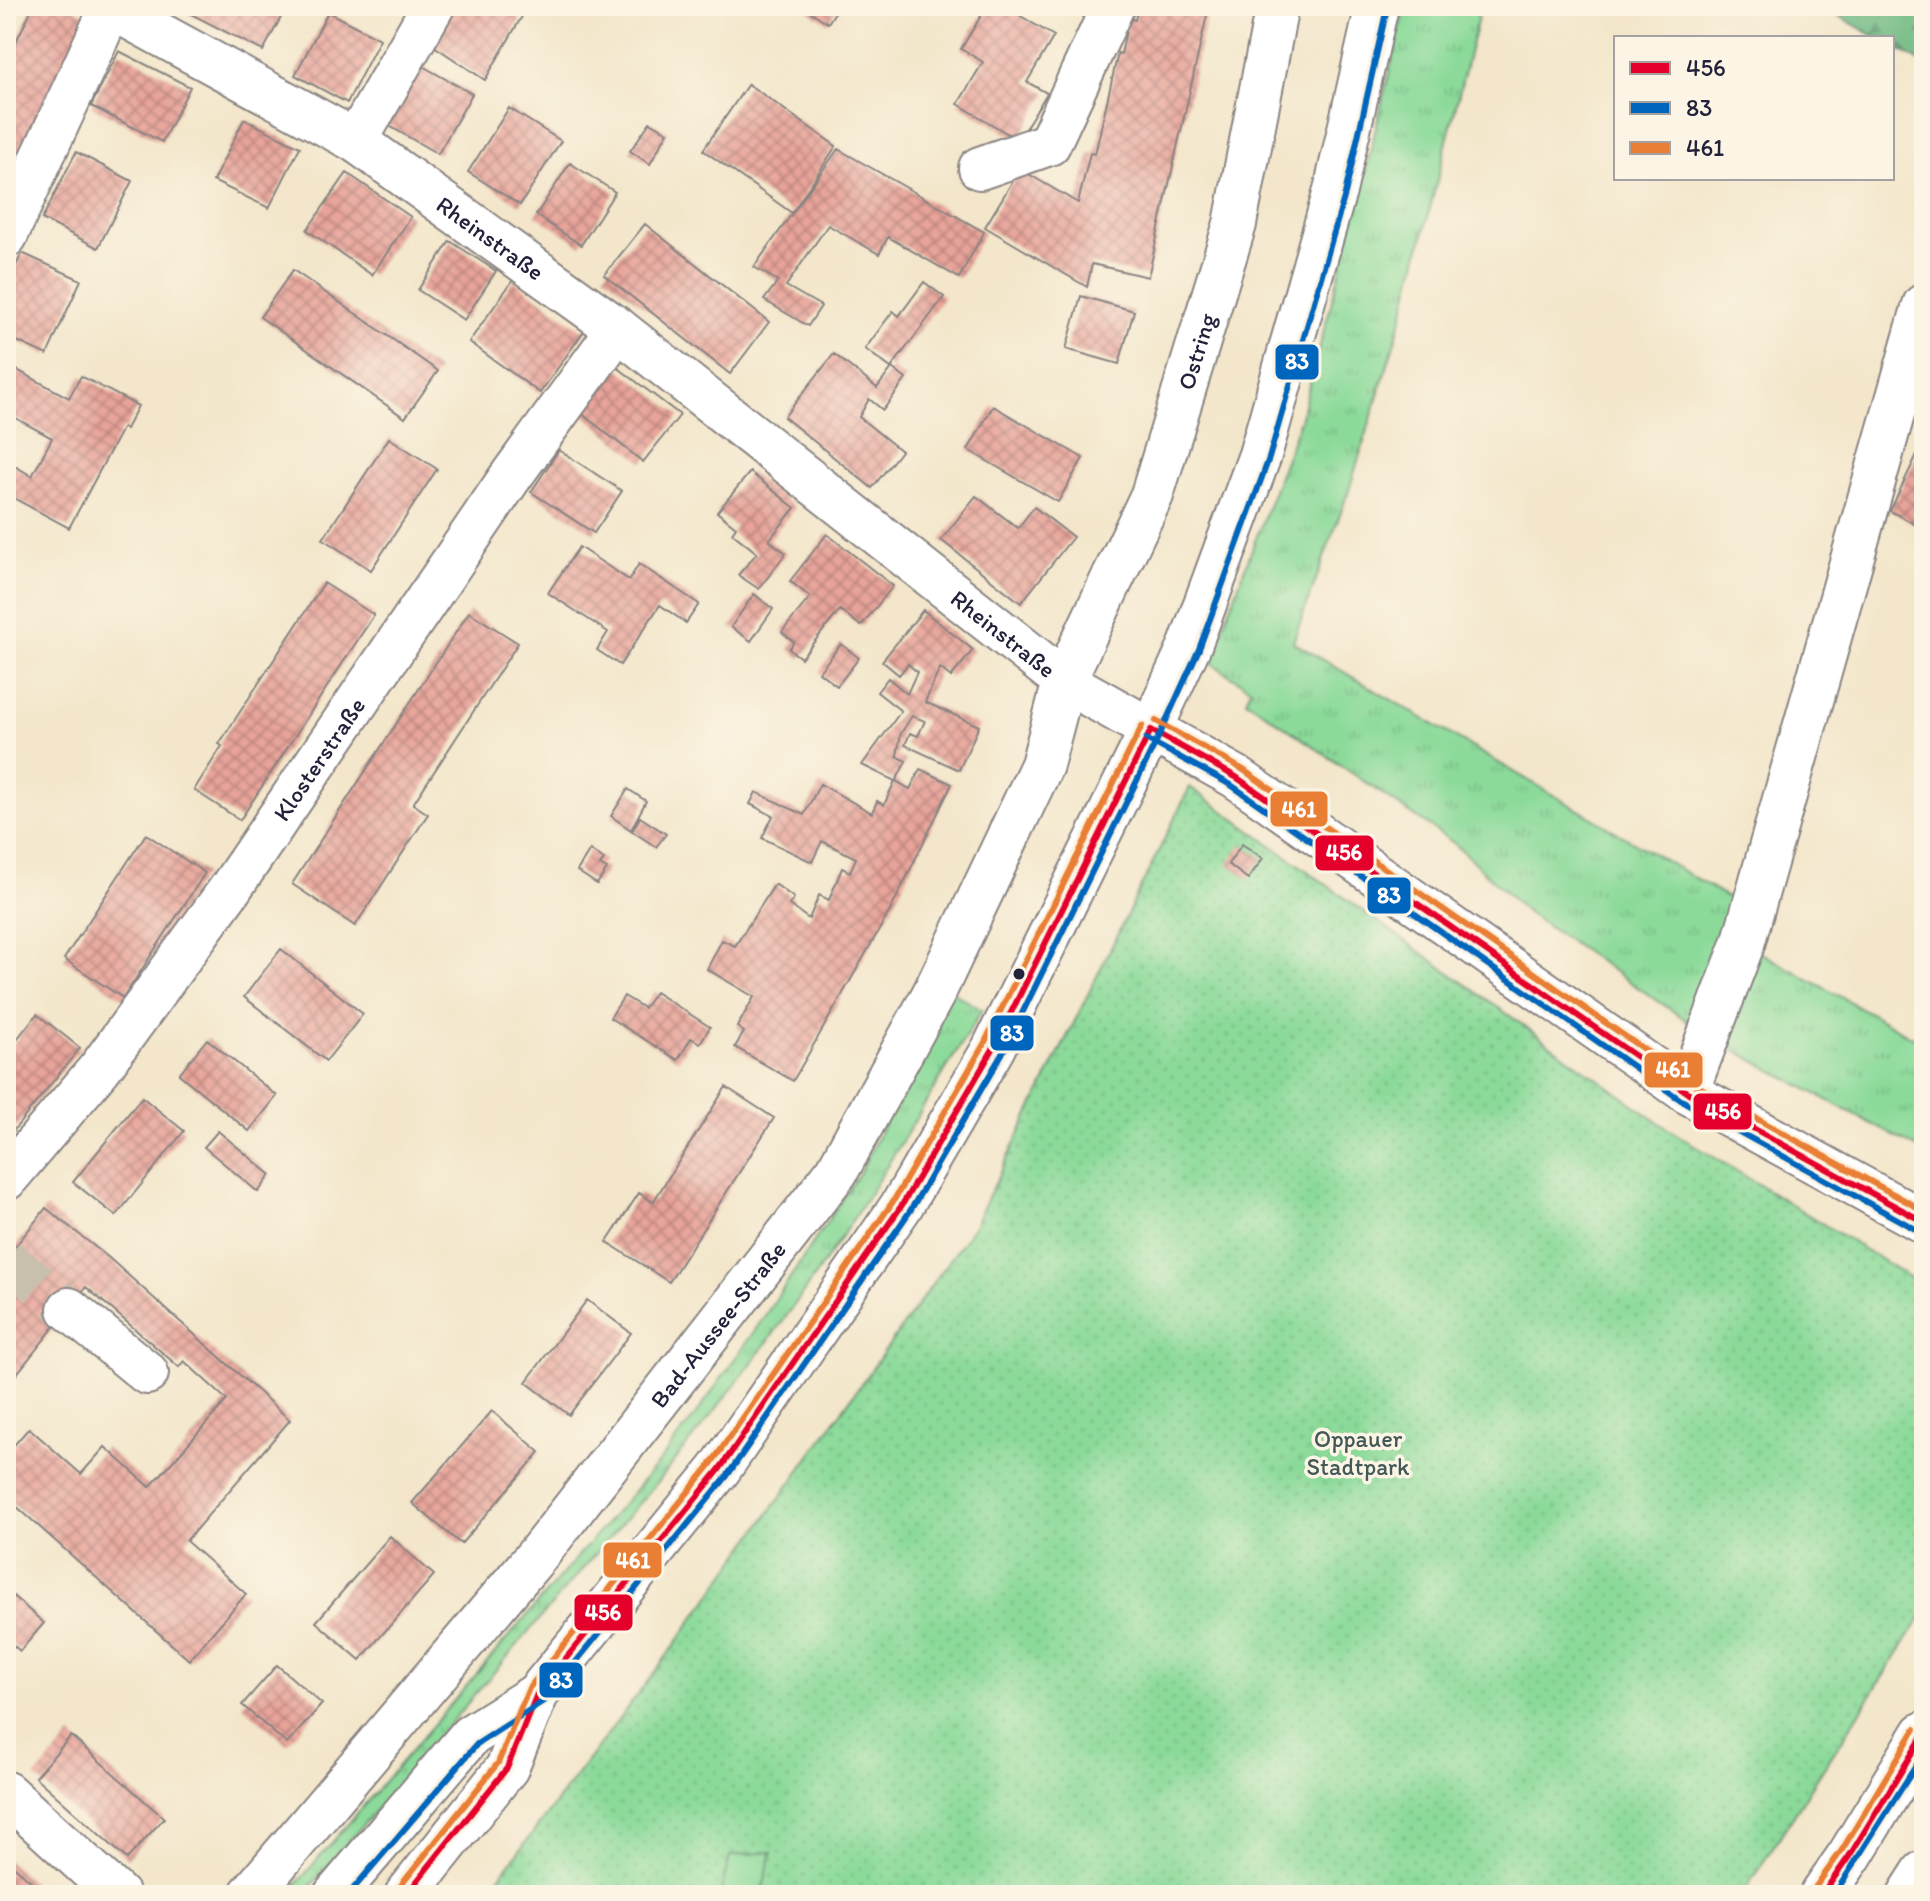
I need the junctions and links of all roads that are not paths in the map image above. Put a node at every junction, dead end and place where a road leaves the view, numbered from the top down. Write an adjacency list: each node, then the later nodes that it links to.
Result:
1 (433, 6): 6 (street)
2 (1113, 6): 7 (street)
3 (1277, 6): 11 (street, Ostring)
4 (1377, 6): 12 (street)
5 (110, 7): 6 (street, Rheinstraße); 8 (street)
6 (356, 141): 10 (street, Rheinstraße)
7 (980, 168)
8 (6, 236)
9 (1924, 305): 13 (street)
10 (618, 329): 11 (street, Rheinstraße); 14 (street, Klosterstraße)
11 (1064, 681): 12 (street, Rheinstraße); 23 (street, Bad-Aussee-Straße)
12 (1151, 730): 13 (street, Rheinstraße); 18 (street)
13 (1687, 1092): 15 (street, Rheinstraße)
14 (6, 1179)
15 (1924, 1222)
16 (69, 1309): 17 (street)
17 (147, 1373)
18 (537, 1694): 24 (street); 25 (street)
19 (1924, 1734): 26 (highway)
20 (10, 1805): 22 (street)
21 (1924, 1873): 27 (highway)
22 (118, 1895)
23 (250, 1895)
24 (335, 1895)
25 (406, 1895)
26 (1822, 1895)
27 (1910, 1895)

